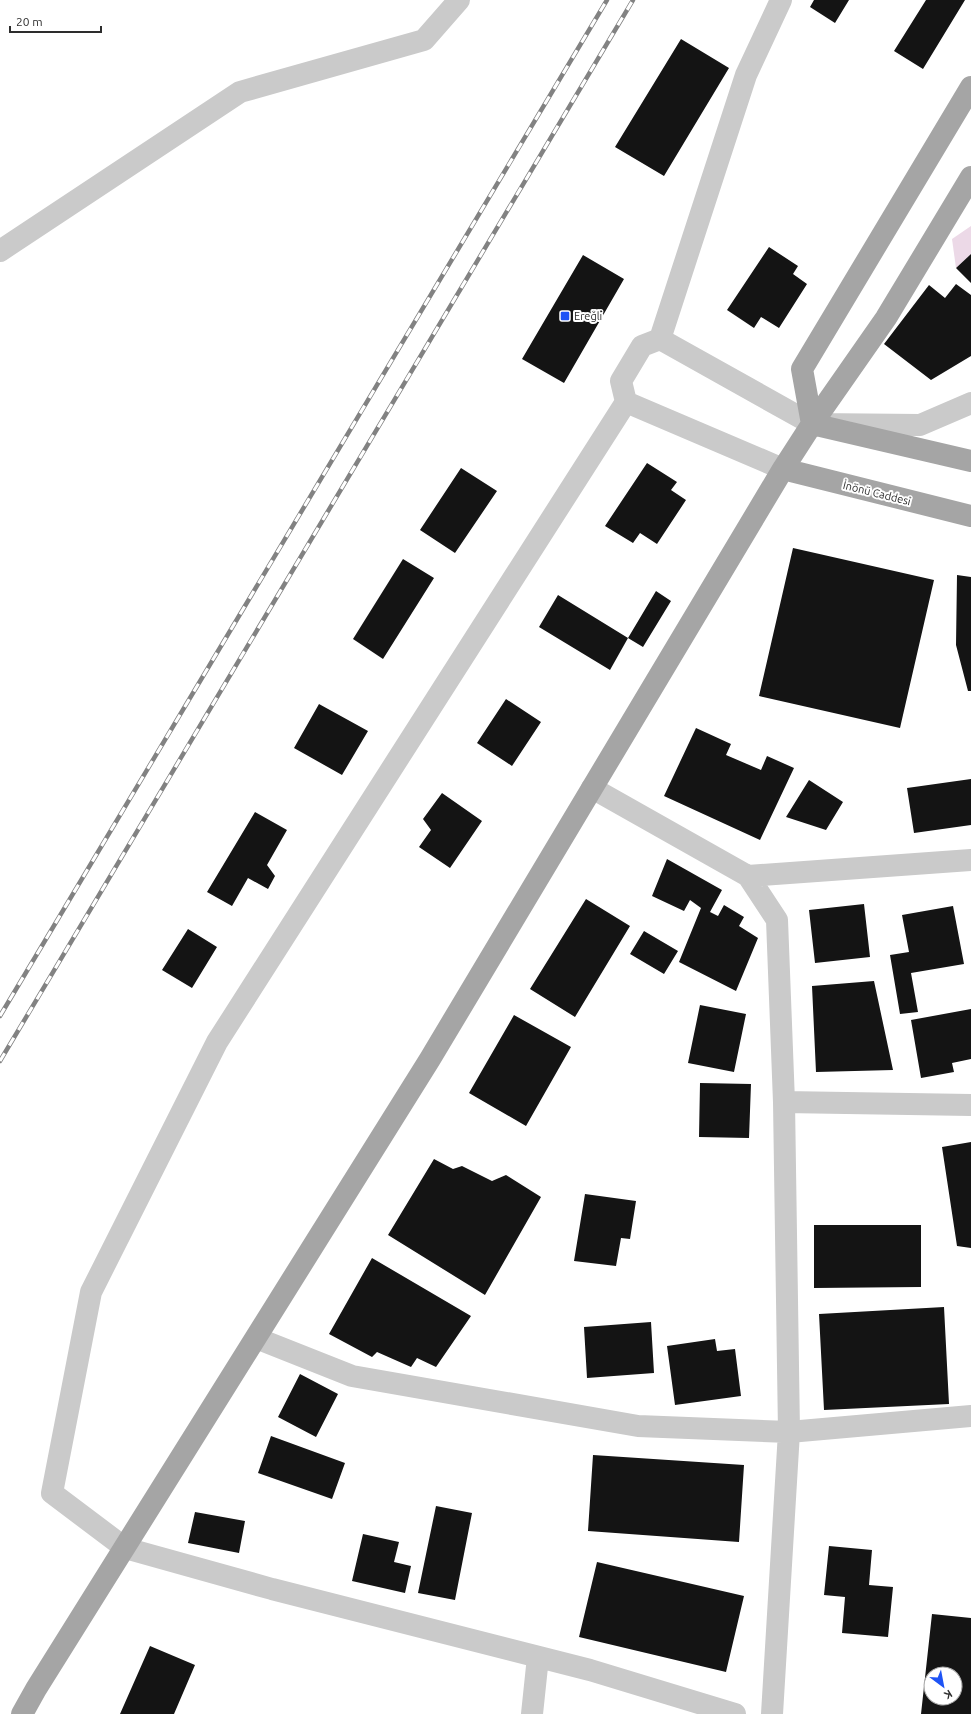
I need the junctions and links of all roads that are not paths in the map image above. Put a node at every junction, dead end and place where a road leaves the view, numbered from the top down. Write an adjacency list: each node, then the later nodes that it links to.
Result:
1 (459, 0): 5 (street)
2 (781, 0): 6 (street)
3 (971, 88): 9 (main road)
4 (971, 177): 9 (main road)
5 (0, 251)
6 (660, 339): 7 (street); 9 (street)
7 (626, 402): 11 (street); 21 (street)
8 (971, 403): 9 (street)
9 (812, 424): 10 (main road); 11 (main road)
10 (971, 461)
11 (784, 469): 12 (main road, İnönü Caddesi); 13 (main road)
12 (971, 516)
13 (592, 788): 15 (street); 18 (main road)
14 (971, 860): 15 (street)
15 (748, 876): 16 (street)
16 (784, 1102): 17 (street); 20 (street)
17 (971, 1105)
18 (256, 1338): 20 (street); 21 (main road)
19 (971, 1416): 20 (street)
20 (789, 1432): 26 (street)
21 (125, 1548): 22 (street); 23 (main road)
22 (538, 1657): 24 (street); 25 (street)
23 (22, 1714)
24 (532, 1714)
25 (735, 1714)
26 (772, 1714)

